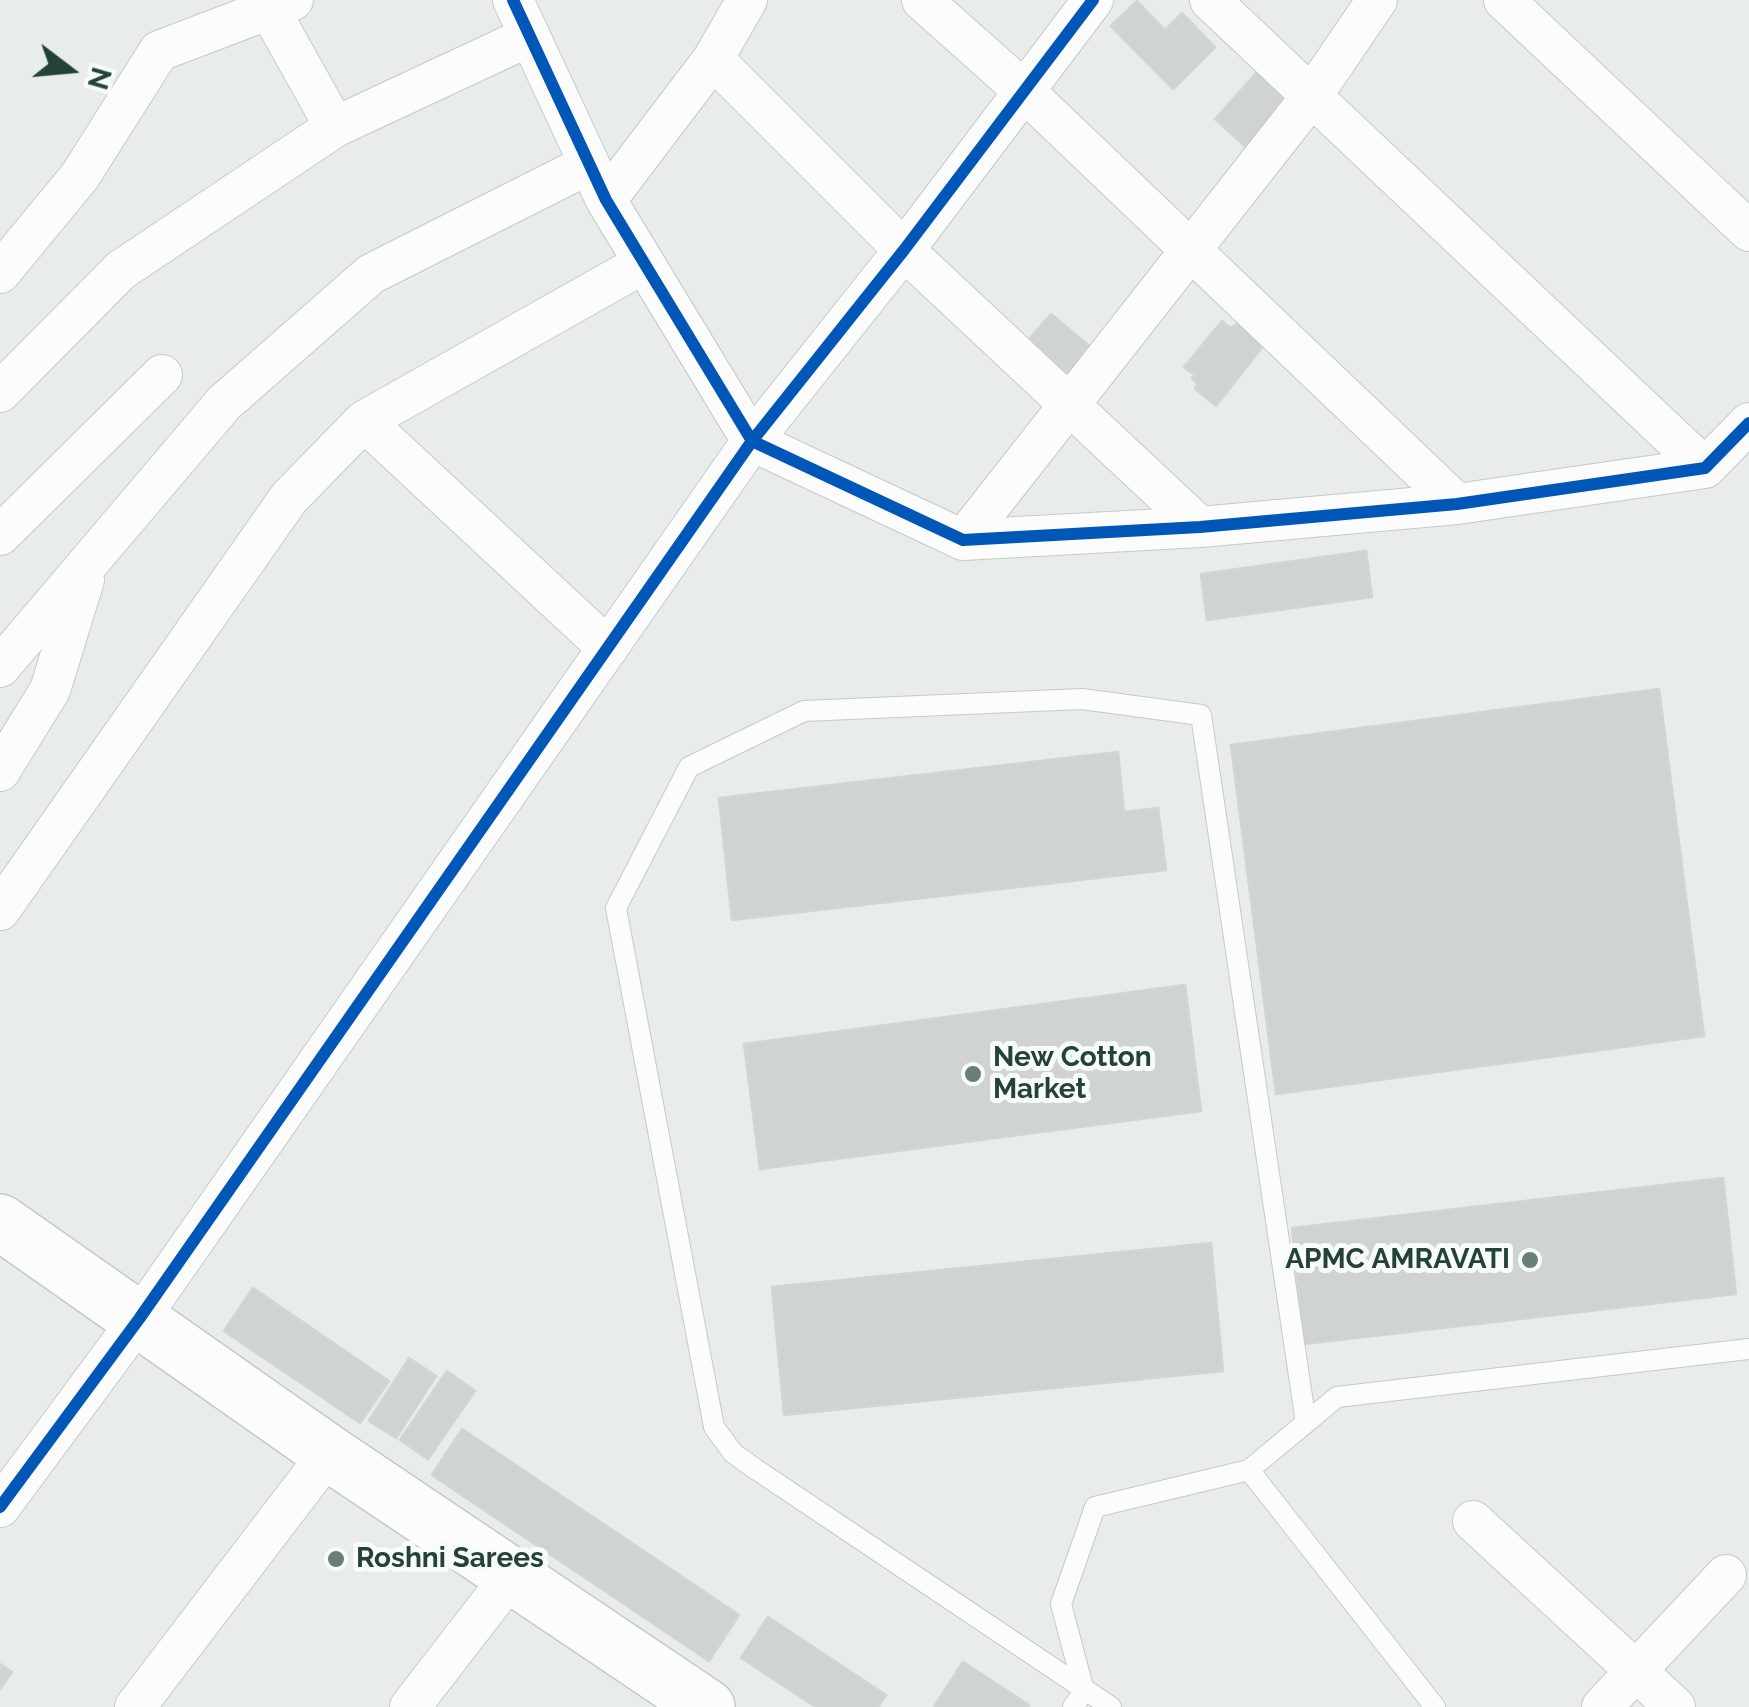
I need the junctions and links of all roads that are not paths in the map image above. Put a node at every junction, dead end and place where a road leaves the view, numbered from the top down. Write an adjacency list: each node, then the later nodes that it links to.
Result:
1 (747, 0): 9 (street)
2 (922, 0): 10 (street)
3 (1092, 0): 10 (street)
4 (1210, 0): 11 (street)
5 (1376, 0): 11 (street)
6 (1504, 0): 14 (street)
7 (275, 4): 12 (street); 18 (street)
8 (522, 18): 12 (street); 13 (street)
9 (714, 59): 13 (street); 15 (street)
10 (1024, 91): 15 (street); 16 (street)
11 (1312, 97): 16 (street); 25 (street)
12 (335, 127): 20 (street)
13 (598, 182): 17 (street); 30 (street)
14 (1749, 231)
15 (904, 250): 21 (street); 24 (street)
16 (1189, 252): 21 (street); 26 (street)
17 (644, 263): 22 (street); 24 (street)
18 (0, 273)
19 (162, 376): 28 (street)
20 (0, 392)
21 (1069, 408): 27 (street); 29 (street)
22 (364, 421): 31 (street); 34 (street)
23 (1749, 423): 25 (street)
24 (752, 441): 29 (street); 31 (street)
25 (1706, 468): 26 (street)
26 (1457, 504): 27 (street)
27 (1200, 527): 29 (street)
28 (0, 535)
29 (962, 540)
30 (89, 562): 32 (street); 33 (street)
31 (608, 648): 37 (street)
32 (0, 667)
33 (0, 771)
34 (0, 910)
35 (0, 1222): 37 (street)
36 (0, 1264): 37 (street)
37 (129, 1333): 40 (street); 42 (street)
38 (1749, 1350): 39 (lane)
39 (1306, 1423): 41 (lane); 47 (lane)
40 (319, 1466): 45 (street); 49 (street)
41 (1249, 1470): 47 (lane); 53 (lane)
42 (0, 1507)
43 (1473, 1521): 46 (street)
44 (1726, 1575): 46 (street)
45 (500, 1588): 48 (street); 50 (street); 51 (street)
46 (1636, 1671): 54 (street); 55 (street)
47 (1078, 1699): 52 (lane)
48 (699, 1705)
49 (135, 1707)
50 (410, 1707)
51 (641, 1707)
52 (1112, 1707)
53 (1435, 1707)
54 (1602, 1707)
55 (1675, 1707)

